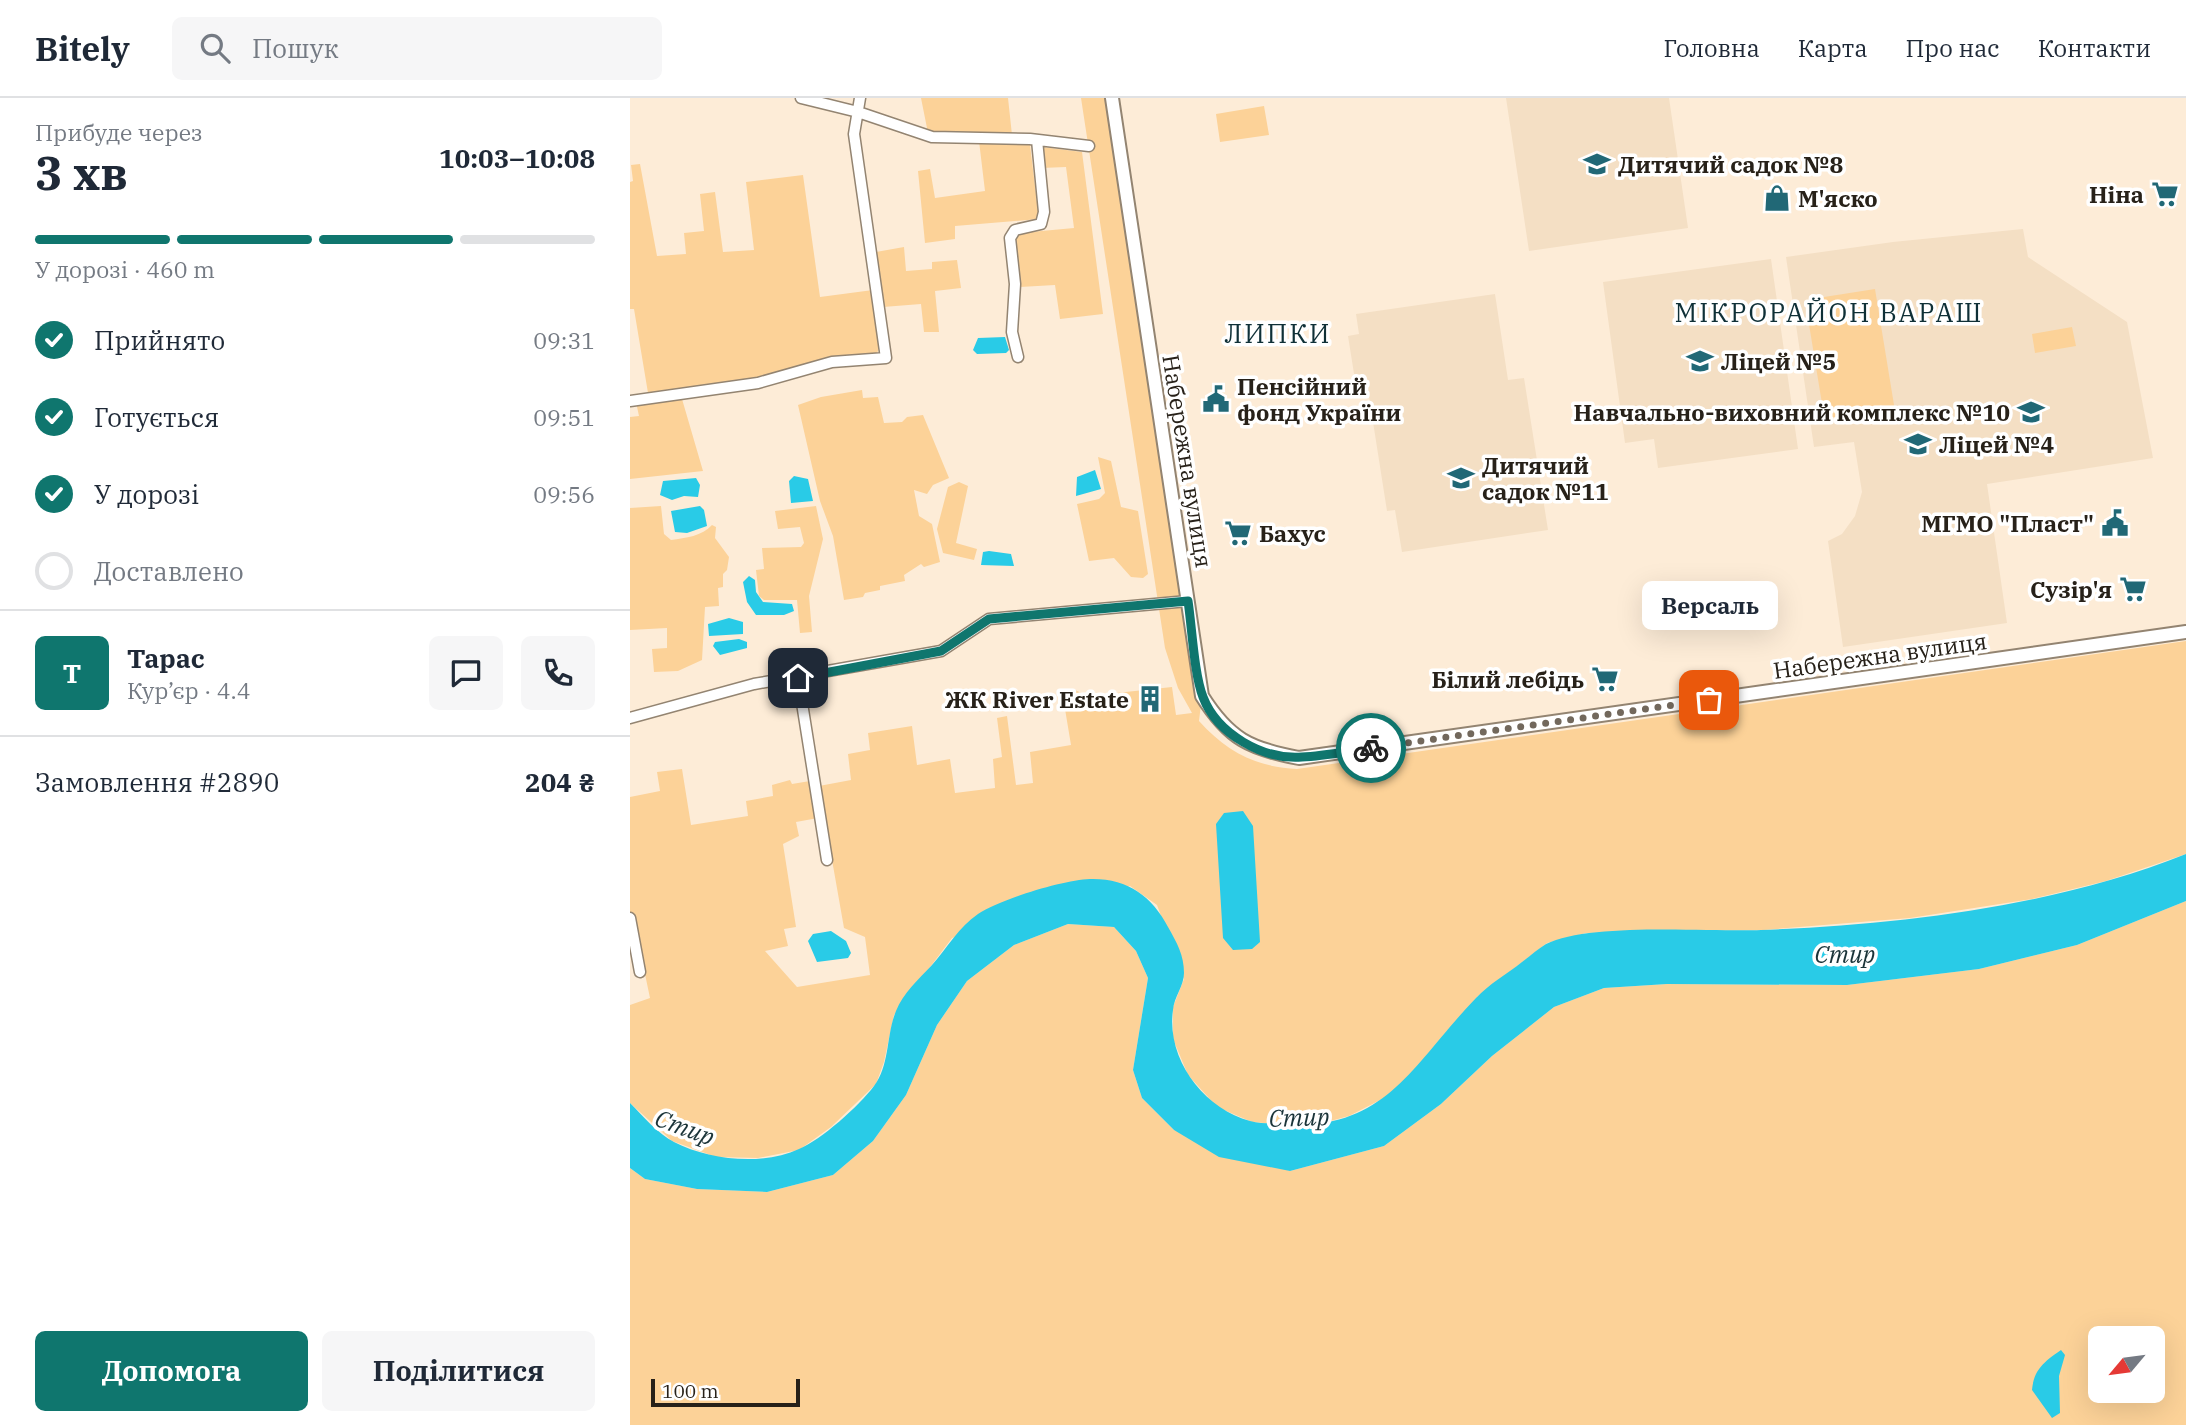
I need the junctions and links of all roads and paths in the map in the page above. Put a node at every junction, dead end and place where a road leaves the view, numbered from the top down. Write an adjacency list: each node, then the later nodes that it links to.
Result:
1 (801, 98): 4 (street)
2 (860, 98): 4 (street)
3 (1112, 98): 9 (street, Набережна вулиця)
4 (858, 112): 5 (street); 8 (street)
5 (1037, 140): 6 (street); 7 (street)
6 (1089, 146)
7 (1018, 357)
8 (630, 401)
9 (1188, 601): 10 (street, Набережна вулиця); 11 (street)
10 (2186, 632)
11 (798, 678): 12 (street); 13 (street)
12 (630, 718)
13 (827, 860)
14 (630, 918): 15 (street)
15 (640, 972)

